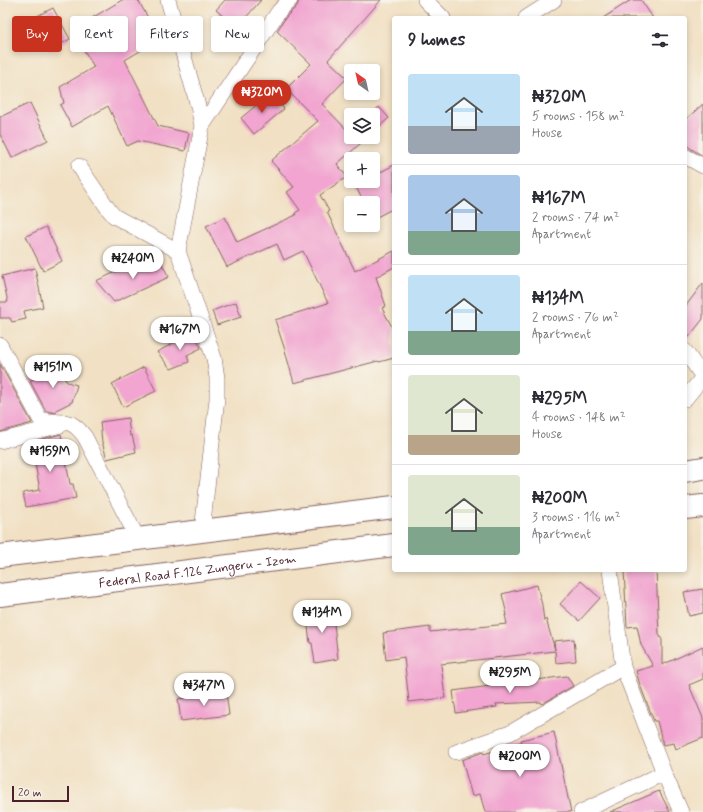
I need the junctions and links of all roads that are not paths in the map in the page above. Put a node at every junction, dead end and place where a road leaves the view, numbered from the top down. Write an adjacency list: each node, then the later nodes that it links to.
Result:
1 (168, 0): 7 (street)
2 (290, 0): 7 (street)
3 (425, 0): 5 (street)
4 (554, 0): 6 (street)
5 (441, 16)
6 (529, 16)
7 (202, 126): 11 (street)
8 (687, 157): 10 (street)
9 (79, 166): 11 (street)
10 (703, 166)
11 (178, 251): 23 (street)
12 (0, 346): 16 (street)
13 (687, 354): 14 (street)
14 (703, 377): 15 (street)
15 (687, 397)
16 (71, 422): 17 (street); 24 (street)
17 (0, 441)
18 (703, 468): 19 (main road)
19 (687, 471)
20 (703, 506): 22 (main road)
21 (392, 507): 23 (main road)
22 (687, 508)
23 (202, 531): 24 (main road)
24 (138, 539): 26 (main road)
25 (392, 545): 28 (main road, Federal Road F.126 Zungeru - Izom)
26 (0, 556)
27 (610, 572): 29 (street)
28 (0, 595)
29 (623, 667): 30 (street); 31 (street)
30 (456, 752)
31 (664, 772): 32 (street); 33 (street)
32 (581, 812)
33 (681, 812)

